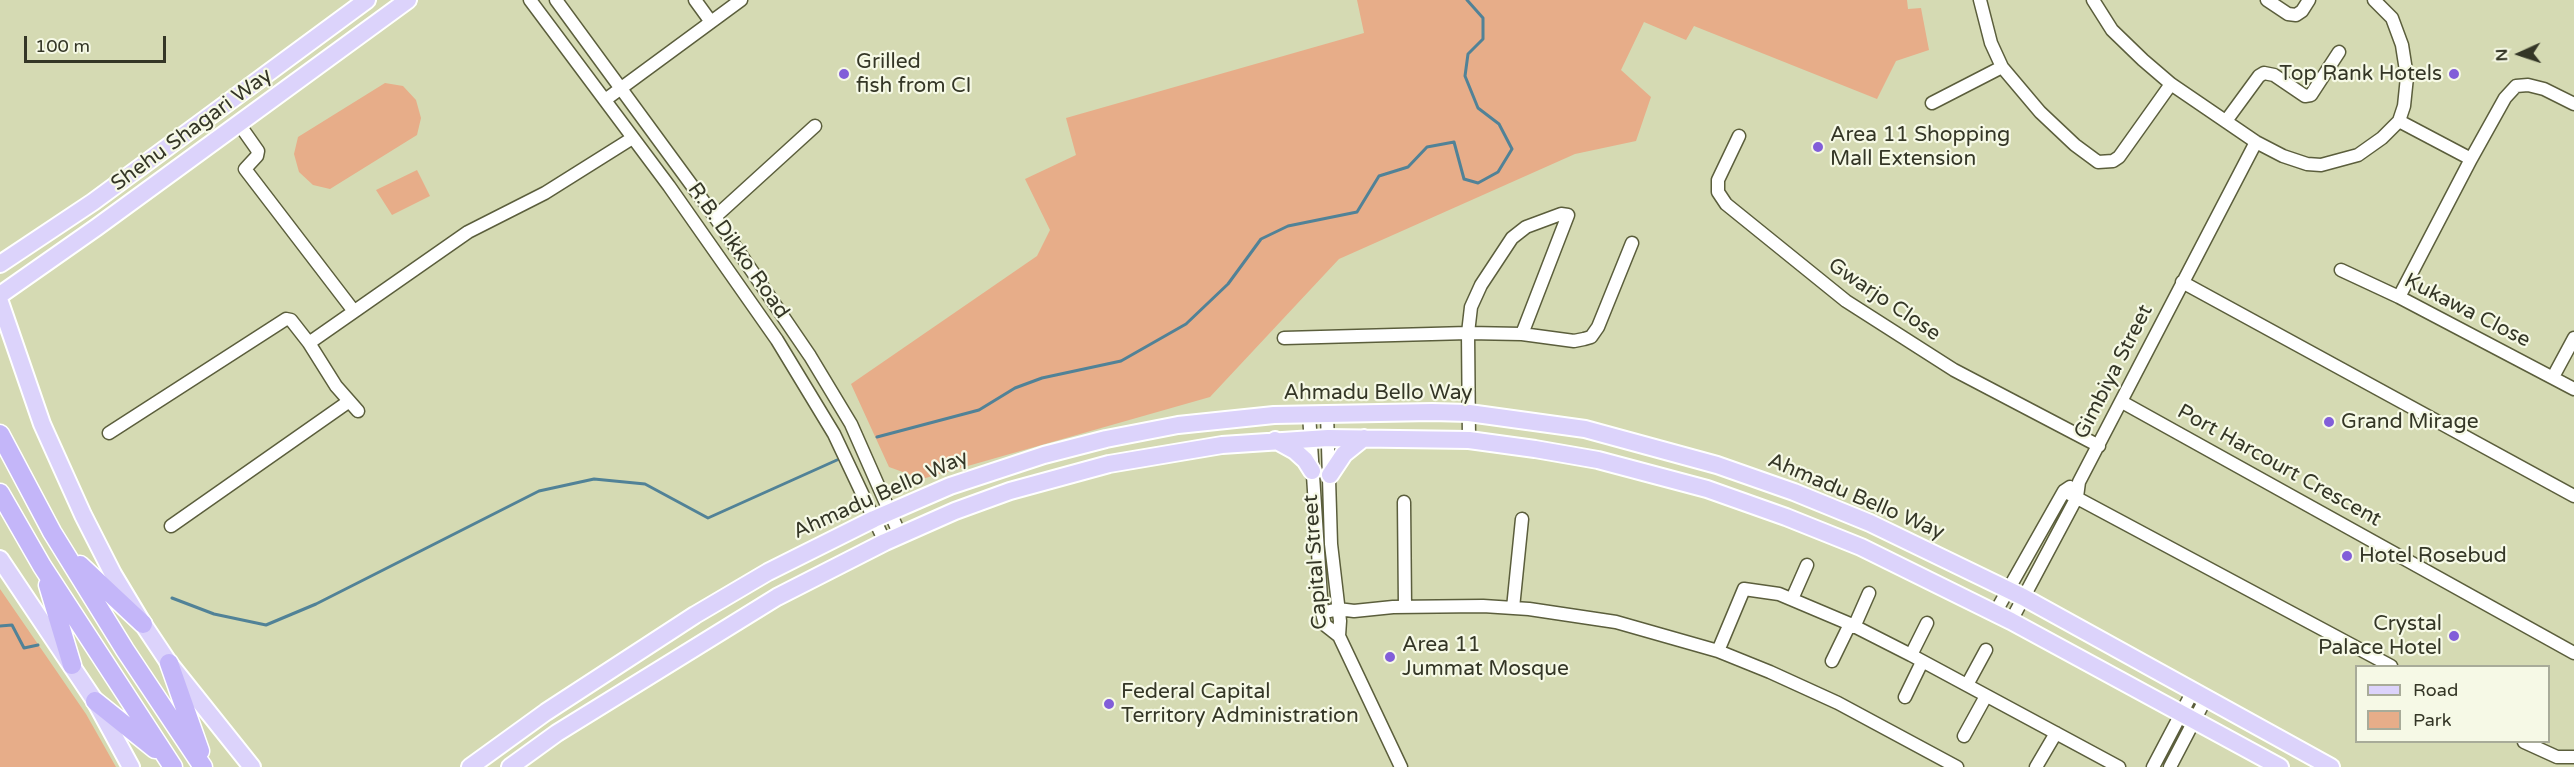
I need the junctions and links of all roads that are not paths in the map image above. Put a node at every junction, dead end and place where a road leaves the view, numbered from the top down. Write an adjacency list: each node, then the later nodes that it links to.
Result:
1 (367, 0): 30 (main road, Shehu Shagari Way)
2 (408, 0): 22 (main road, Shehu Shagari Way)
3 (530, 0): 17 (street, R.B. Dikko Road)
4 (556, 0): 16 (street, R.B. Dikko Road)
5 (695, 0): 12 (street)
6 (741, 0): 12 (street)
7 (1980, 0): 14 (street)
8 (2092, 0): 15 (street)
9 (2267, 0): 10 (street)
10 (2309, 0)
11 (2374, 0): 21 (street)
12 (711, 22): 16 (street)
13 (2339, 52): 20 (street)
14 (2002, 67): 15 (street); 18 (street)
15 (2171, 84): 20 (street)
16 (619, 88): 17 (street); 28 (street, R.B. Dikko Road)
17 (605, 100): 25 (street, R.B. Dikko Road)
18 (1932, 103)
19 (2574, 104): 27 (street)
20 (2226, 121): 26 (street)
21 (2399, 121): 26 (street); 27 (street)
22 (238, 124): 33 (main road, Shehu Shagari Way); 36 (street)
23 (815, 126): 28 (street)
24 (1739, 136): 57 (street, Gwarjo Close)
25 (631, 139): 36 (street); 67 (street, R.B. Dikko Road)
26 (2256, 142): 32 (street, Gimbiya Street)
27 (2471, 159): 34 (street)
28 (715, 217): 66 (street, R.B. Dikko Road)
29 (1632, 243): 38 (street)
30 (0, 264)
31 (2341, 270): 34 (street, Kukawa Close)
32 (2182, 282): 45 (street, Gimbiya Street); 63 (street)
33 (0, 295)
34 (2399, 297): 42 (street, Kukawa Close)
35 (0, 302): 86 (main road)
36 (353, 310): 41 (street)
37 (1467, 333): 38 (street); 38 (street); 39 (street); 48 (street)
38 (1522, 334)
39 (1284, 338)
40 (2574, 338): 42 (street)
41 (309, 343): 44 (street); 51 (street)
42 (2553, 377): 43 (street, Kukawa Close)
43 (2574, 389)
44 (348, 402): 46 (street); 69 (street)
45 (2122, 402): 57 (street, Gimbiya Street); 91 (street, Port Harcourt Crescent)
46 (358, 411)
47 (1327, 413): 48 (main road, Ahmadu Bello Way); 49 (main road, Ahmadu Bello Way); 53 (street, Capital Street)
48 (1469, 413): 56 (street); 75 (main road, Ahmadu Bello Way)
49 (1309, 414): 52 (street); 66 (main road, Ahmadu Bello Way)
50 (0, 434): 70 (highway)
51 (109, 434)
52 (1310, 438): 53 (main road); 55 (main road); 58 (street)
53 (1328, 438): 54 (main road); 59 (street, Capital Street)
54 (1364, 438): 56 (main road); 59 (main road)
55 (1274, 440): 58 (main road); 71 (main road)
56 (1468, 440): 81 (main road)
57 (2098, 446): 60 (street, Gimbiya Street)
58 (1312, 471): 83 (street)
59 (1330, 475): 82 (street, Capital Street)
60 (2079, 482): 61 (street); 64 (street, Gimbiya Street)
61 (2064, 491): 64 (street); 75 (street)
62 (0, 493): 74 (highway)
63 (2574, 496)
64 (2077, 497): 77 (street, Gimbiya Street); 96 (street)
65 (1404, 502): 79 (street)
66 (890, 511): 67 (main road, Ahmadu Bello Way); 71 (street, R.B. Dikko Road)
67 (874, 519): 71 (street, R.B. Dikko Road); 112 (main road, Ahmadu Bello Way)
68 (1522, 519): 80 (street)
69 (171, 526)
70 (52, 532): 86 (highway); 110 (highway)
71 (893, 539): 113 (main road)
72 (0, 559): 95 (main road)
73 (1807, 565): 78 (street)
74 (42, 566): 95 (highway); 107 (highway)
75 (2007, 590): 77 (main road, Ahmadu Bello Way); 81 (street)
76 (1869, 593): 87 (street)
77 (2023, 597): 84 (street, Gimbiya Street); 98 (main road, Ahmadu Bello Way)
78 (1792, 599): 87 (street); 90 (street)
79 (1405, 608): 80 (street); 82 (street)
80 (1513, 608): 90 (street)
81 (1995, 613): 84 (main road)
82 (1339, 615): 83 (street); 88 (street, Capital Street)
83 (1323, 619): 88 (street)
84 (2011, 621): 102 (main road)
85 (1927, 622): 92 (street)
86 (142, 624): 94 (main road)
87 (1852, 625): 92 (street); 93 (street)
88 (1339, 636): 114 (street, Capital Street)
89 (1986, 650): 97 (street)
90 (1718, 651): 115 (street)
91 (2574, 653)
92 (1916, 658): 97 (street); 100 (street)
93 (1832, 661)
94 (169, 663): 110 (highway); 111 (main road)
95 (72, 665): 101 (main road)
96 (2389, 665)
97 (1967, 685): 99 (street)
98 (2200, 694): 102 (street); 120 (main road, Ahmadu Bello Way)
99 (1986, 696): 103 (street); 104 (street)
100 (1905, 697)
101 (95, 701): 107 (highway); 109 (main road)
102 (2188, 716): 117 (street); 118 (street); 119 (main road)
103 (2056, 734): 108 (street); 116 (street)
104 (1964, 736)
105 (2528, 743): 106 (street)
106 (2574, 757)
107 (170, 762)
108 (2036, 766)
109 (131, 767)
110 (204, 767)
111 (252, 767)
112 (470, 767)
113 (510, 767)
114 (1401, 767)
115 (1957, 767)
116 (2119, 767)
117 (2153, 767)
118 (2170, 767)
119 (2280, 767)
120 (2331, 767)

